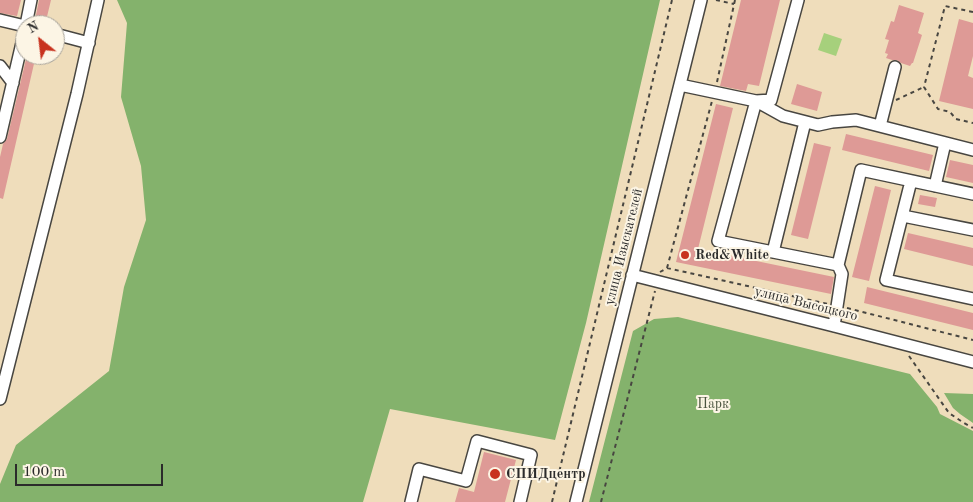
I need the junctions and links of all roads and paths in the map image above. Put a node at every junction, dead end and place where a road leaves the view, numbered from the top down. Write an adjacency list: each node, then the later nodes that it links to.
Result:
1 (31, 0): 10 (street)
2 (98, 0): 14 (street)
3 (672, 0): 51 (path)
4 (701, 0): 19 (street, улица Изыскателей)
5 (716, 0): 8 (path)
6 (735, 0): 8 (path)
7 (798, 0): 22 (street)
8 (734, 4): 21 (path)
9 (973, 12): 20 (path)
10 (28, 15)
11 (0, 20): 12 (street)
12 (15, 23)
13 (65, 37): 14 (street)
14 (88, 44): 47 (street)
15 (17, 65): 18 (street)
16 (0, 66): 18 (street)
17 (895, 67): 23 (street)
18 (13, 82): 24 (street)
19 (680, 85): 21 (street); 39 (street, улица Изыскателей)
20 (924, 87): 23 (path); 26 (path)
21 (714, 93): 22 (street); 38 (path)
22 (756, 102): 25 (street); 36 (street)
23 (885, 105): 27 (street)
24 (2, 116): 28 (street)
25 (805, 122): 27 (street); 36 (street)
26 (973, 123)
27 (880, 126): 29 (street)
28 (0, 136)
29 (945, 143): 30 (street); 32 (street)
30 (973, 150)
31 (911, 181): 32 (street); 34 (street); 37 (street)
32 (935, 186): 33 (street)
33 (973, 194)
34 (903, 216): 35 (street); 41 (street)
35 (973, 230)
36 (773, 252): 37 (street)
37 (838, 265): 42 (street)
38 (667, 268): 40 (path); 42 (path)
39 (632, 276): 40 (street, улица Высоцкого); 52 (street, улица Изыскателей)
40 (657, 282): 43 (street, улица Высоцкого); 53 (path)
41 (973, 300)
42 (838, 306): 43 (street); 44 (path)
43 (834, 326): 46 (street, улица Высоцкого)
44 (973, 340)
45 (908, 354): 48 (path)
46 (973, 362)
47 (0, 400)
48 (973, 428)
49 (411, 502): 50 (street)
50 (520, 502)
51 (552, 502)
52 (576, 502)
53 (601, 502)

